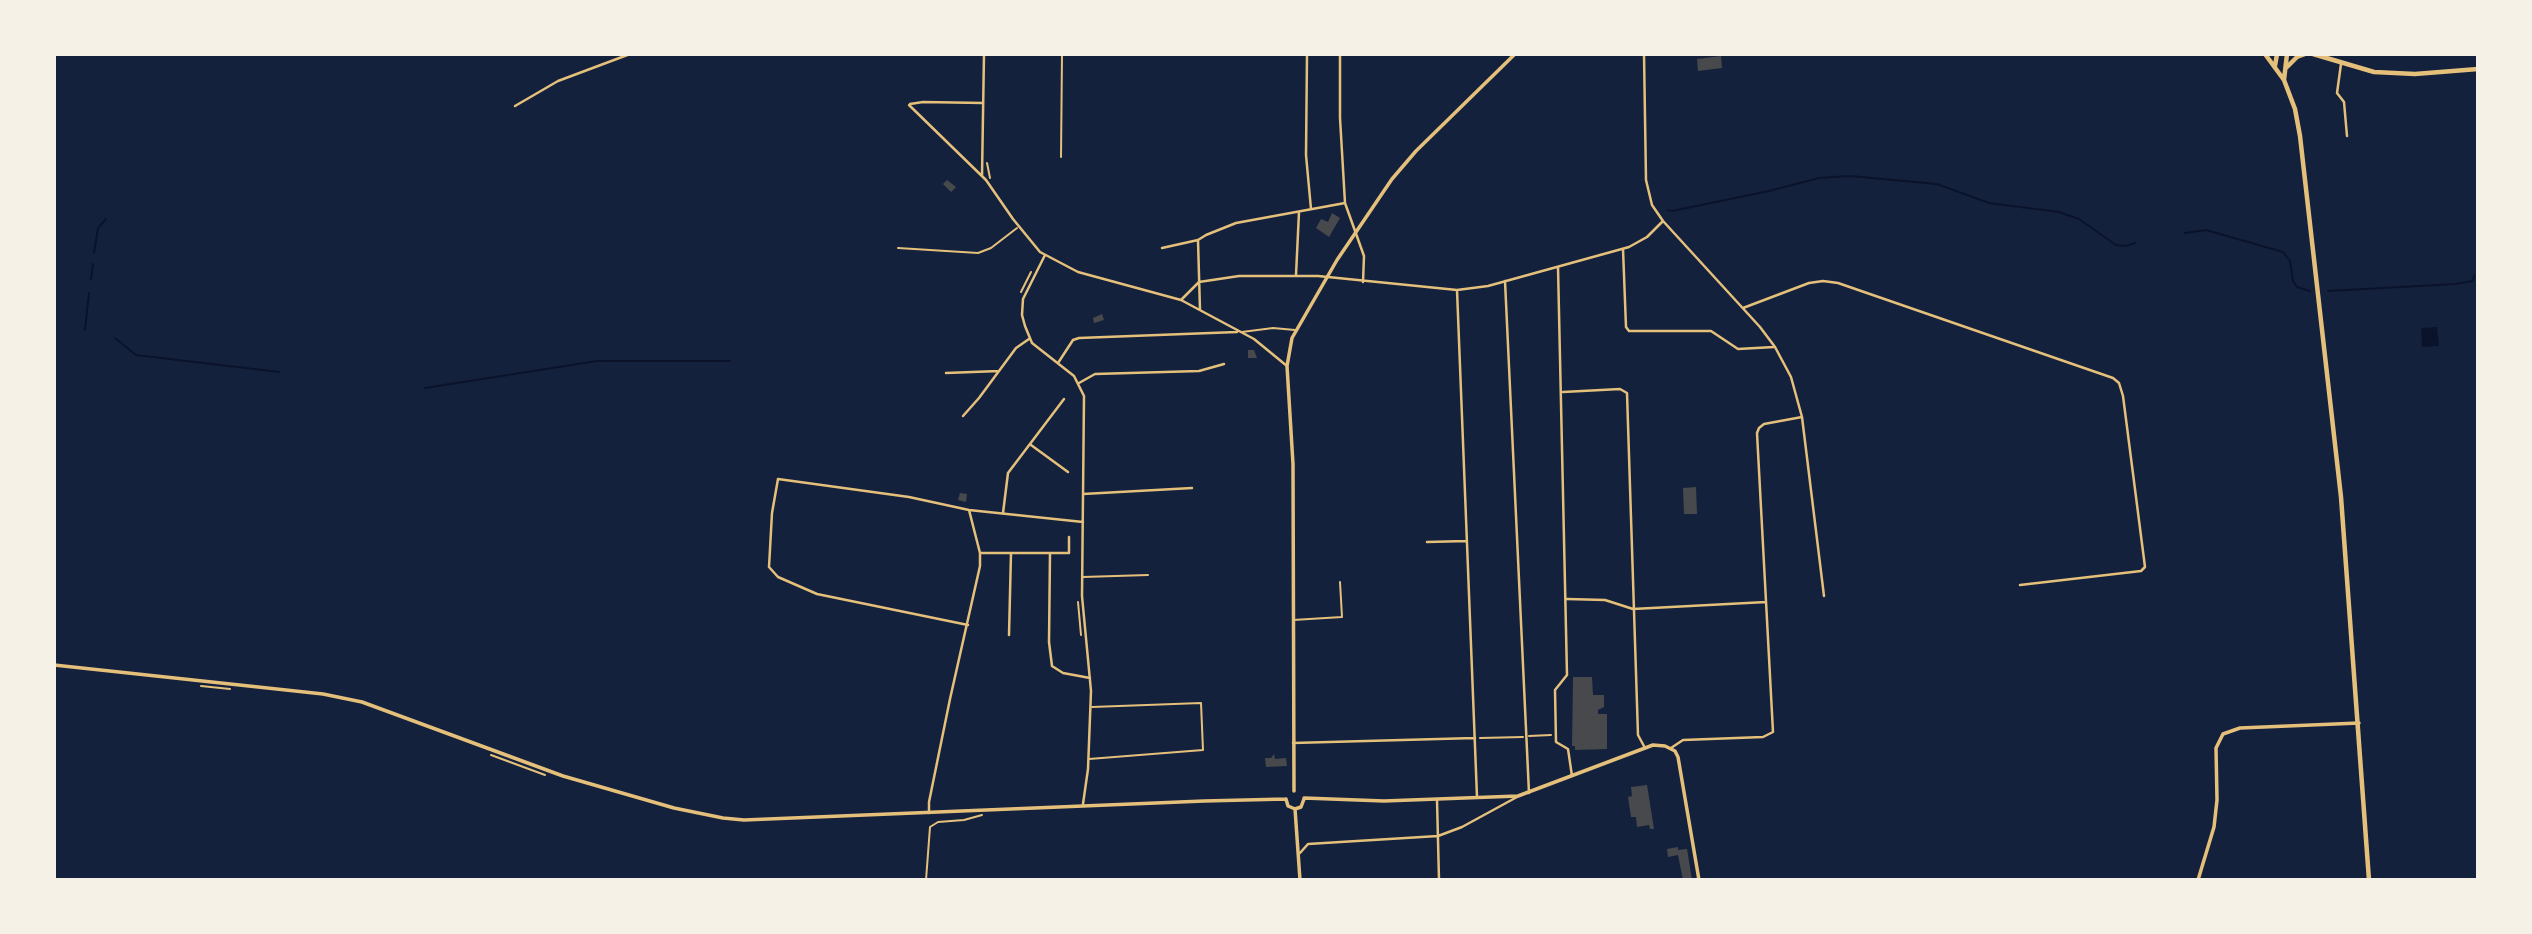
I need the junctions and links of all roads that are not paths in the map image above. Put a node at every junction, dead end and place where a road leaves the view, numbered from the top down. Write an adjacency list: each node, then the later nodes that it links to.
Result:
1 (630, 54): 20 (street)
2 (984, 54): 19 (street)
3 (1062, 54): 22 (lane)
4 (1307, 54): 25 (street)
5 (1340, 54): 24 (street)
6 (1515, 54): 29 (street)
7 (1644, 54): 27 (street)
8 (2264, 54): 15 (main road)
9 (2277, 54): 15 (main road)
10 (2287, 54): 16 (main road)
11 (2305, 54): 16 (main road)
12 (2313, 54): 14 (main road)
13 (2342, 56): 14 (street)
14 (2339, 63): 17 (main road); 21 (street)
15 (2275, 67): 18 (main road)
16 (2286, 68): 18 (main road)
17 (2478, 69)
18 (2284, 80): 86 (main road)
19 (983, 103): 23 (street); 23 (street)
20 (515, 106)
21 (2347, 136)
22 (1060, 157)
23 (982, 176): 28 (street)
24 (1345, 203): 25 (street); 29 (street)
25 (1311, 209): 26 (street)
26 (1299, 212): 30 (street); 36 (street)
27 (1663, 221): 33 (street); 43 (street)
28 (1018, 227): 31 (lane); 34 (street)
29 (1355, 233): 37 (street); 40 (street)
30 (1198, 240): 32 (street); 39 (street)
31 (898, 248)
32 (1163, 248)
33 (1623, 250): 35 (street); 48 (street)
34 (1045, 255): 42 (street); 47 (street)
35 (1558, 267): 38 (street); 55 (street)
36 (1296, 275): 37 (street); 39 (street)
37 (1327, 277): 40 (street); 45 (street)
38 (1505, 281): 41 (street); 94 (street)
39 (1199, 282): 42 (street); 44 (street)
40 (1363, 282): 41 (street)
41 (1457, 290): 67 (street)
42 (1181, 300): 44 (street)
43 (1744, 309): 48 (street); 75 (street)
44 (1200, 310): 46 (street)
45 (1296, 330): 46 (lane); 51 (street)
46 (1241, 332): 49 (street); 51 (street)
47 (1029, 339): 49 (street); 52 (street)
48 (1775, 347): 58 (street)
49 (1058, 363): 54 (street)
50 (1224, 364): 54 (street)
51 (1287, 366): 80 (street)
52 (999, 371): 53 (street); 57 (street)
53 (946, 373)
54 (1079, 383): 62 (street)
55 (1562, 392): 77 (street); 79 (street)
56 (1064, 400): 59 (street)
57 (962, 416)
58 (1802, 417): 76 (street); 78 (street)
59 (1030, 444): 60 (street); 64 (street)
60 (1068, 472)
61 (1192, 488): 62 (street)
62 (1083, 494): 65 (street)
63 (969, 510): 64 (street); 69 (street); 81 (street)
64 (1003, 513): 65 (street)
65 (1083, 522): 73 (street)
66 (1069, 537): 71 (street)
67 (1467, 541): 68 (street); 87 (street)
68 (1427, 542)
69 (981, 552): 70 (street); 81 (street)
70 (1011, 552): 71 (street); 82 (street)
71 (1050, 553): 84 (street)
72 (1148, 575): 73 (lane)
73 (1082, 577): 84 (street)
74 (1340, 582): 80 (lane)
75 (2020, 585)
76 (1824, 596)
77 (1567, 599): 79 (street); 92 (street)
78 (1767, 601): 79 (street); 90 (street)
79 (1633, 609): 89 (street)
80 (1292, 620): 88 (street)
81 (968, 625): 102 (street)
82 (1009, 635)
83 (54, 665): 102 (street)
84 (1090, 678): 85 (street)
85 (1091, 707): 91 (street); 91 (lane)
86 (2358, 723): 108 (street); 109 (main road)
87 (1475, 738): 88 (street); 98 (street)
88 (1293, 743): 93 (street)
89 (1645, 748): 90 (street); 92 (street)
90 (1671, 748): 107 (street)
91 (1088, 759): 100 (street)
92 (1573, 777): 94 (street)
93 (1294, 791): 96 (street); 97 (street)
94 (1529, 793): 95 (street)
95 (1518, 796): 98 (street); 103 (street)
96 (1304, 798): 99 (street); 101 (street)
97 (1286, 799): 100 (street); 101 (street)
98 (1478, 799): 99 (street)
99 (1437, 800): 103 (street)
100 (1083, 806): 102 (street)
101 (1295, 809): 104 (street)
102 (926, 813)
103 (1438, 836): 104 (street); 106 (street)
104 (1298, 855): 105 (street)
105 (1300, 880)
106 (1439, 880)
107 (1699, 880)
108 (2198, 880)
109 (2369, 880)

